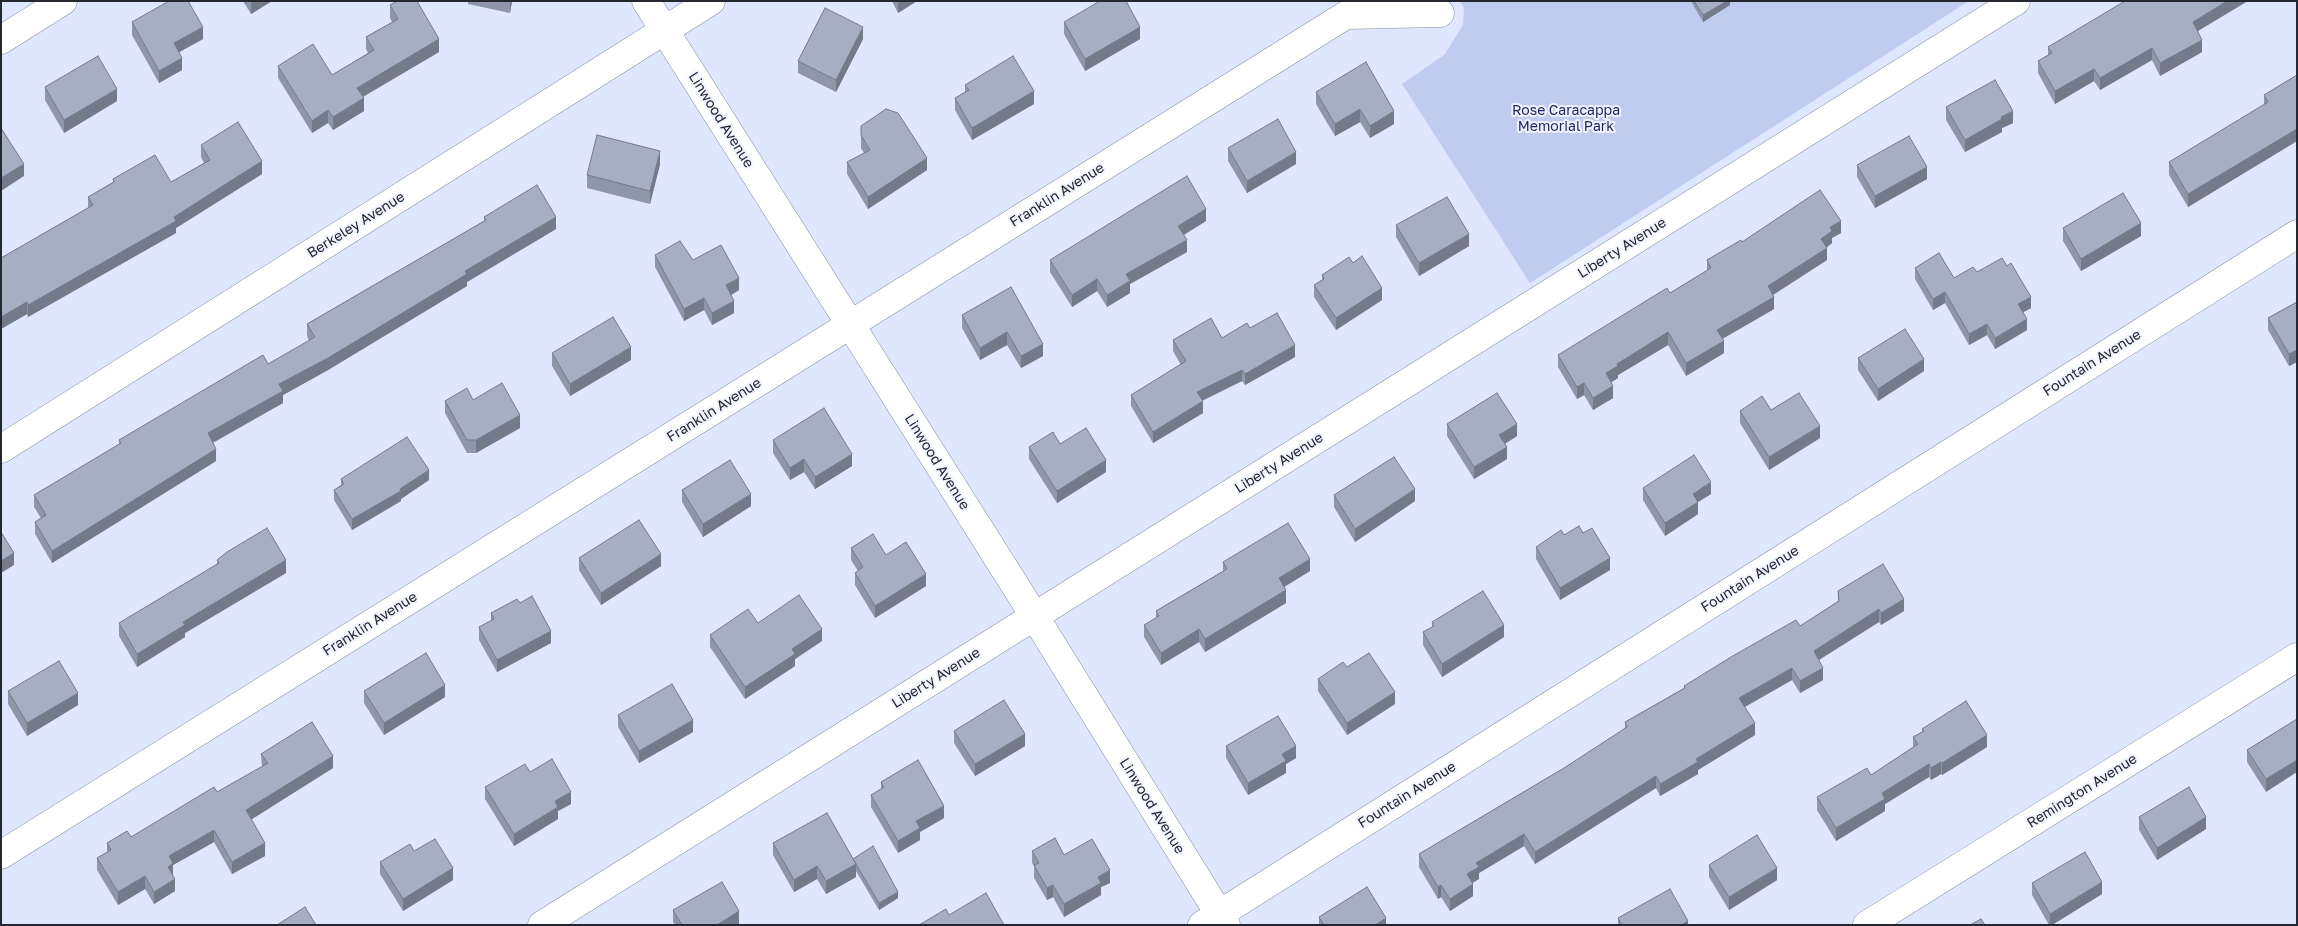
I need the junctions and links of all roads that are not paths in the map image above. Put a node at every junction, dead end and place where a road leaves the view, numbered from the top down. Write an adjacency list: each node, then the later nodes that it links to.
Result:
1 (63, 1): 7 (street)
2 (646, 1): 6 (street, Linwood Avenue)
3 (711, 1): 6 (street, Berkeley Avenue)
4 (2016, 1): 11 (street, Liberty Avenue)
5 (1440, 14): 9 (street, Franklin Avenue)
6 (664, 31): 9 (street, Linwood Avenue); 10 (street, Berkeley Avenue)
7 (1, 40)
8 (2297, 234): 14 (street, Fountain Avenue)
9 (850, 325): 11 (street, Linwood Avenue); 13 (street, Franklin Avenue)
10 (1, 449)
11 (1035, 617): 14 (street, Linwood Avenue); 15 (street, Liberty Avenue)
12 (2297, 657): 16 (street, Remington Avenue)
13 (1, 855)
14 (1216, 921)
15 (542, 925)
16 (1867, 925)

